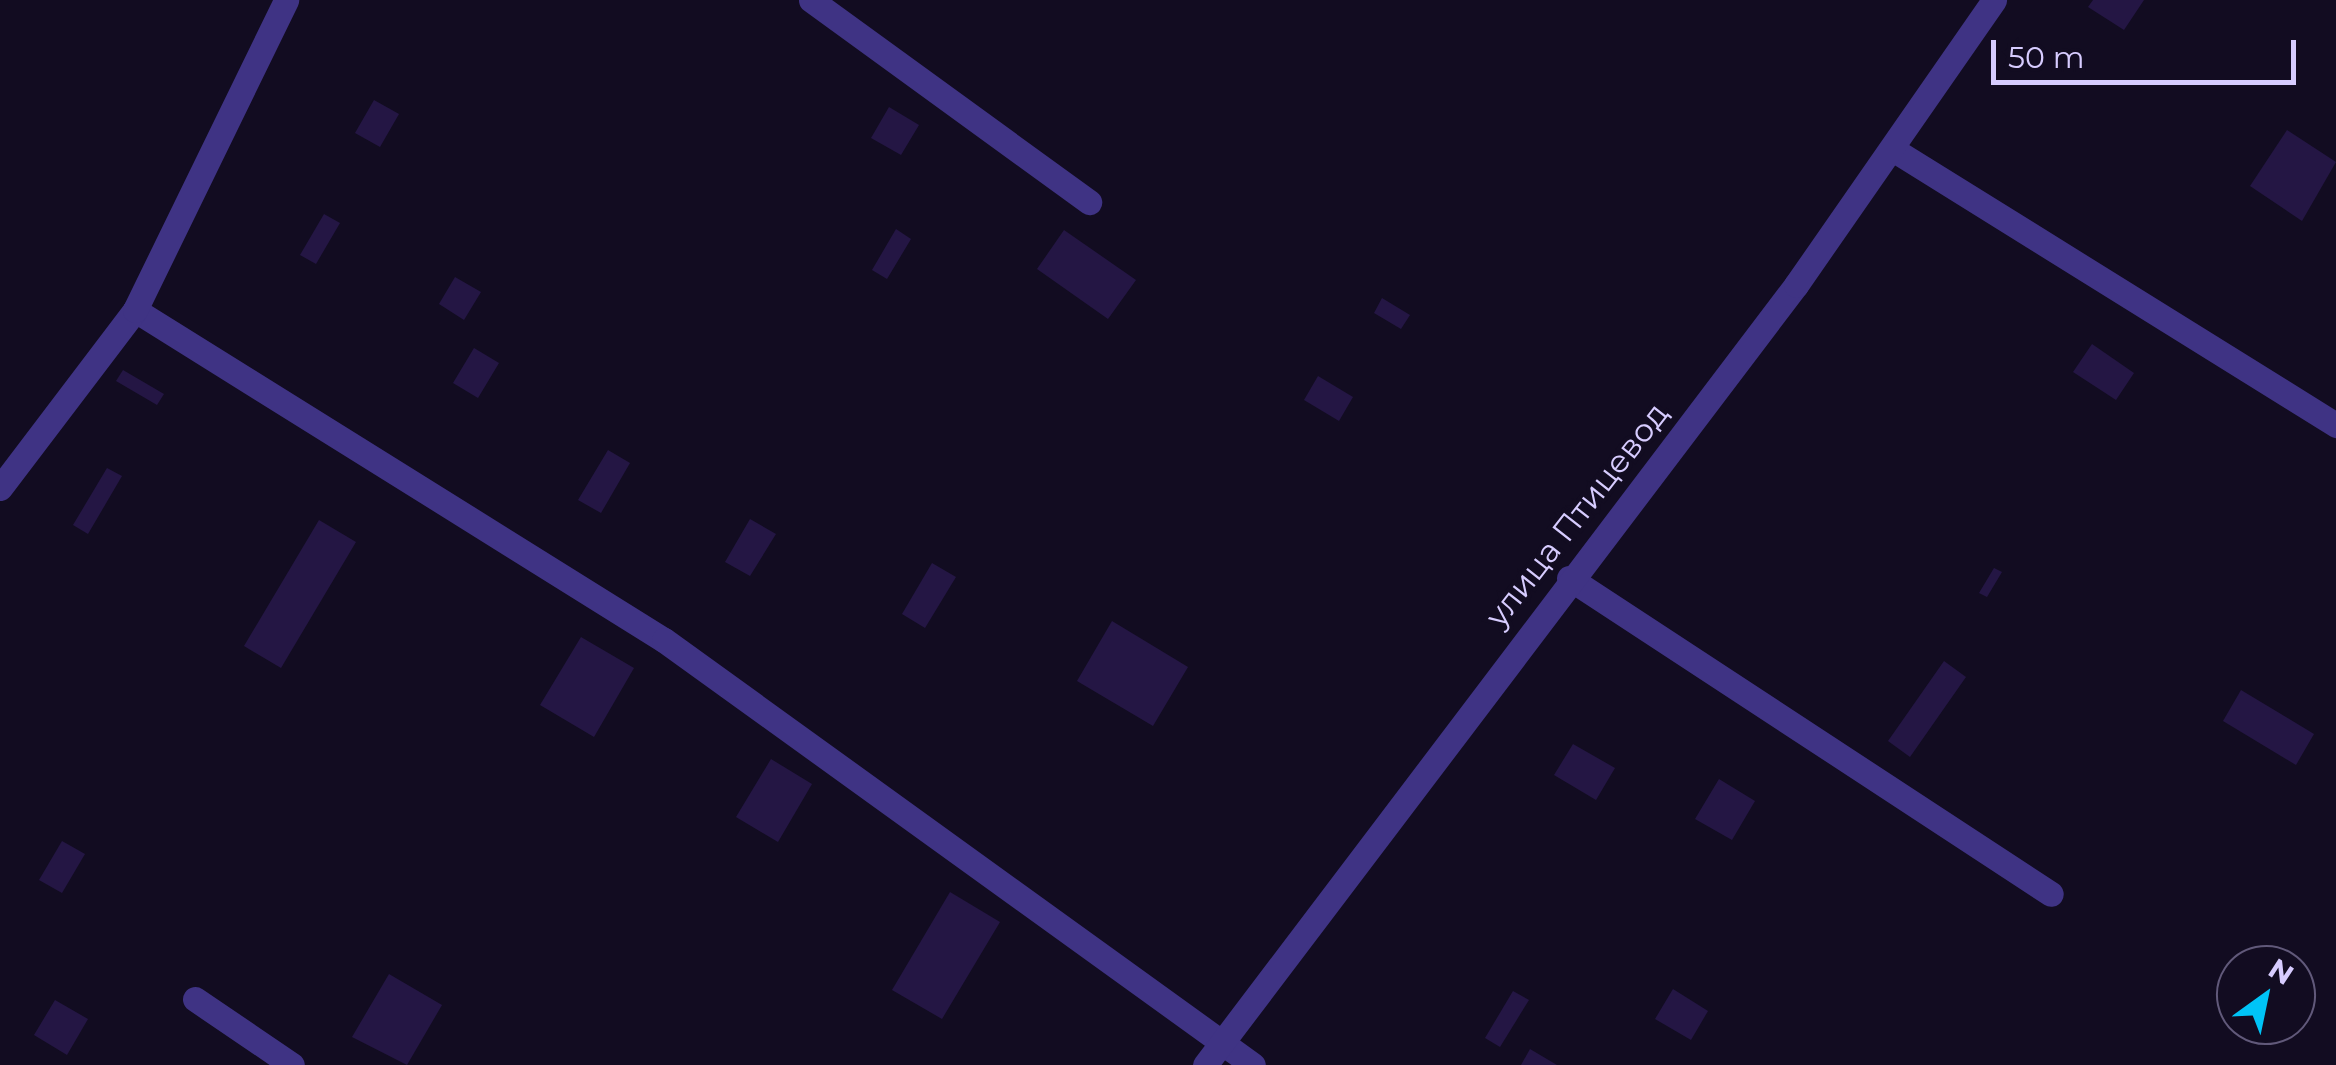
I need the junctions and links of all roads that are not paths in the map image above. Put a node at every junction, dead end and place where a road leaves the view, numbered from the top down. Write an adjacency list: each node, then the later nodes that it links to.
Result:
1 (286, 0): 6 (street)
2 (811, 0): 5 (street)
3 (1994, 0): 4 (street, улица Птицевод)
4 (1894, 150): 7 (street); 9 (street, улица Птицевод)
5 (1089, 202)
6 (134, 310): 8 (street); 12 (street)
7 (2336, 425)
8 (0, 488)
9 (1568, 578): 10 (street); 12 (street, улица Птицевод)
10 (2052, 894)
11 (195, 999): 13 (street)
12 (1212, 1055): 14 (street)
13 (292, 1065)
14 (1253, 1065)

